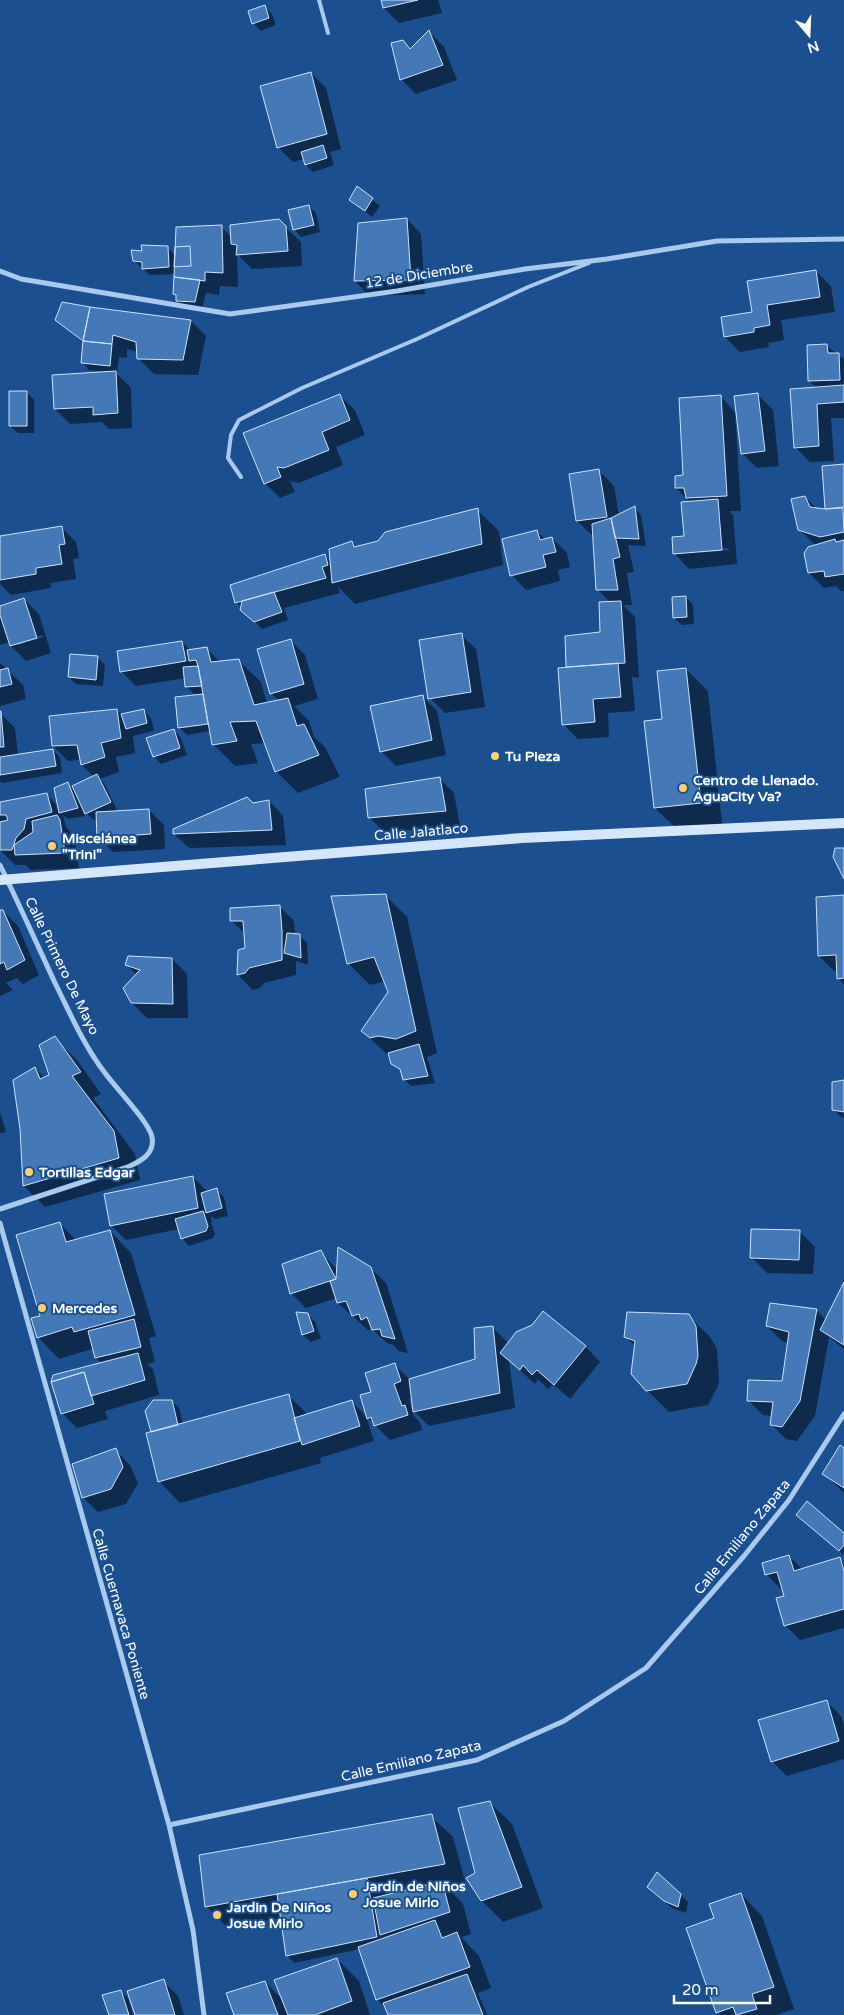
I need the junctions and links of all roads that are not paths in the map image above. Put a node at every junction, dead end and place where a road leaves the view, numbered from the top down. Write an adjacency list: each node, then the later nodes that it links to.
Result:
1 (319, 0): 2 (lane)
2 (328, 33)
3 (844, 239): 4 (street, 12 de Diciembre)
4 (596, 260): 5 (street, 12 de Diciembre); 6 (lane)
5 (0, 272)
6 (241, 477)
7 (844, 823): 9 (main road, Calle Jalatlaco)
8 (0, 865): 9 (street, Calle Primero De Mayo)
9 (4, 880): 10 (street, Calle Primero De Mayo)
10 (0, 1209)
11 (0, 1223): 13 (street, Calle Cuernavaca Poniente)
12 (844, 1414): 13 (street, Calle Emiliano Zapata)
13 (169, 1825): 14 (street, Calle Cuernavaca Poniente)
14 (204, 2015)

